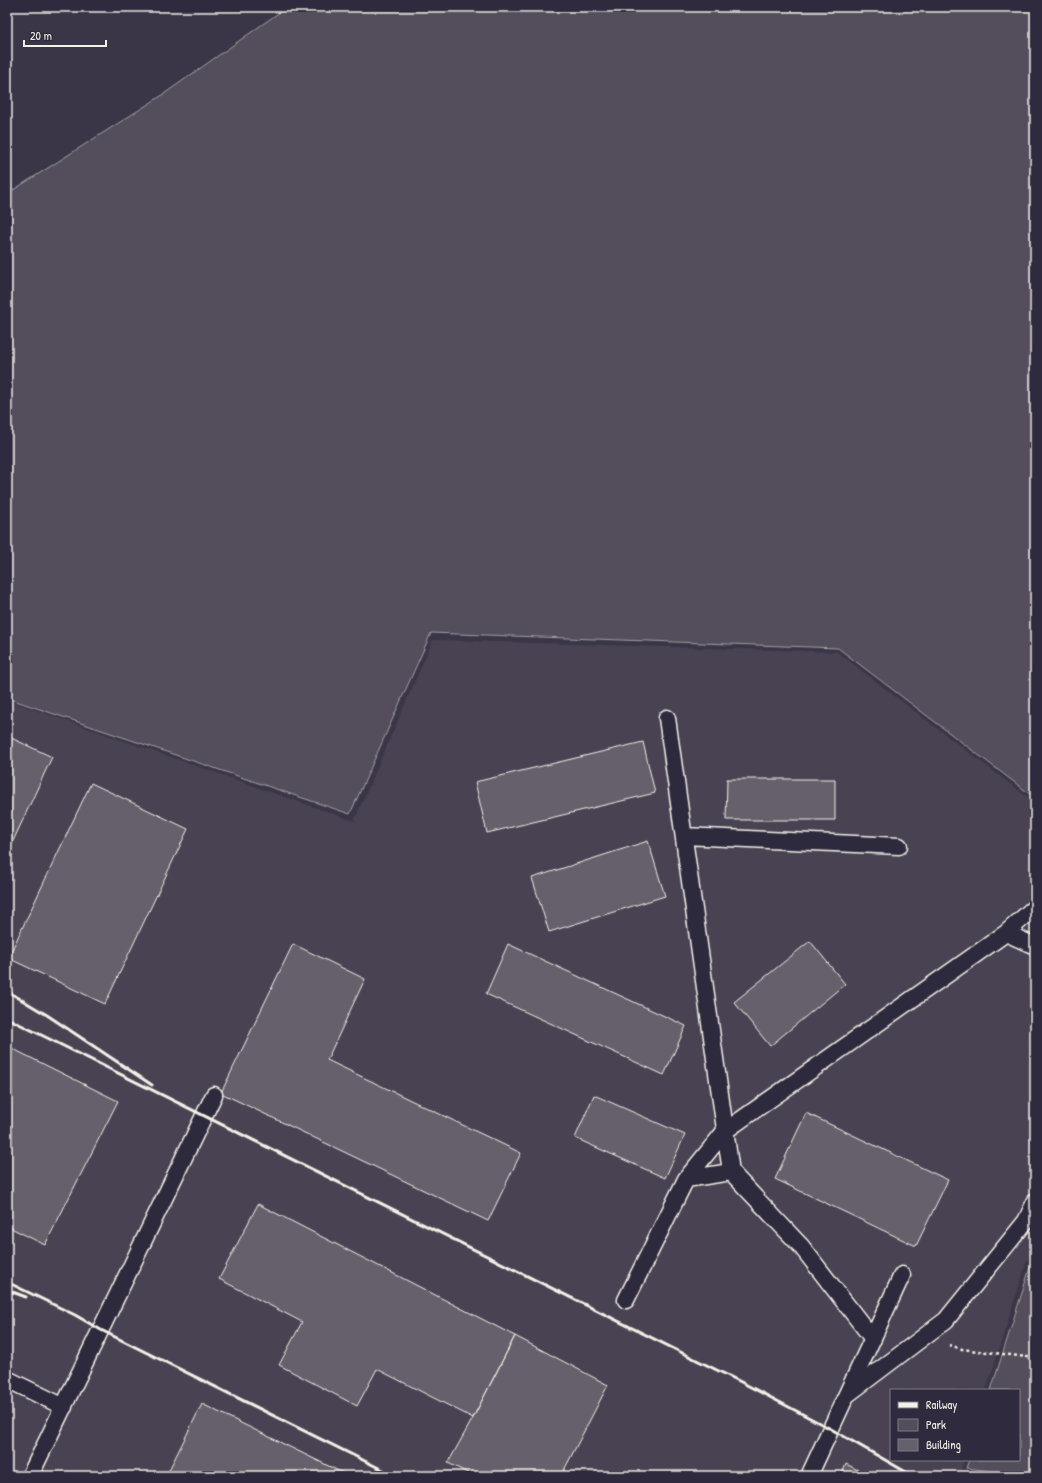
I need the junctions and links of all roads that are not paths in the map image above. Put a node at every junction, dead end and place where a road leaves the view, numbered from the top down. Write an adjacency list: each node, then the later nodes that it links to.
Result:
1 (667, 718): 2 (lane)
2 (684, 836): 3 (lane); 8 (lane)
3 (899, 846)
4 (1035, 907): 5 (lane)
5 (1006, 933): 6 (lane); 8 (lane)
6 (1035, 946)
7 (214, 1095): 17 (lane)
8 (726, 1131): 9 (lane); 10 (lane)
9 (732, 1172): 10 (lane); 14 (lane)
10 (686, 1179): 13 (lane)
11 (1035, 1202): 16 (lane)
12 (902, 1275): 14 (lane)
13 (626, 1300)
14 (873, 1339): 16 (lane)
15 (7, 1379): 17 (lane)
16 (848, 1394): 19 (lane)
17 (64, 1407): 18 (lane)
18 (30, 1476)
19 (809, 1476)

